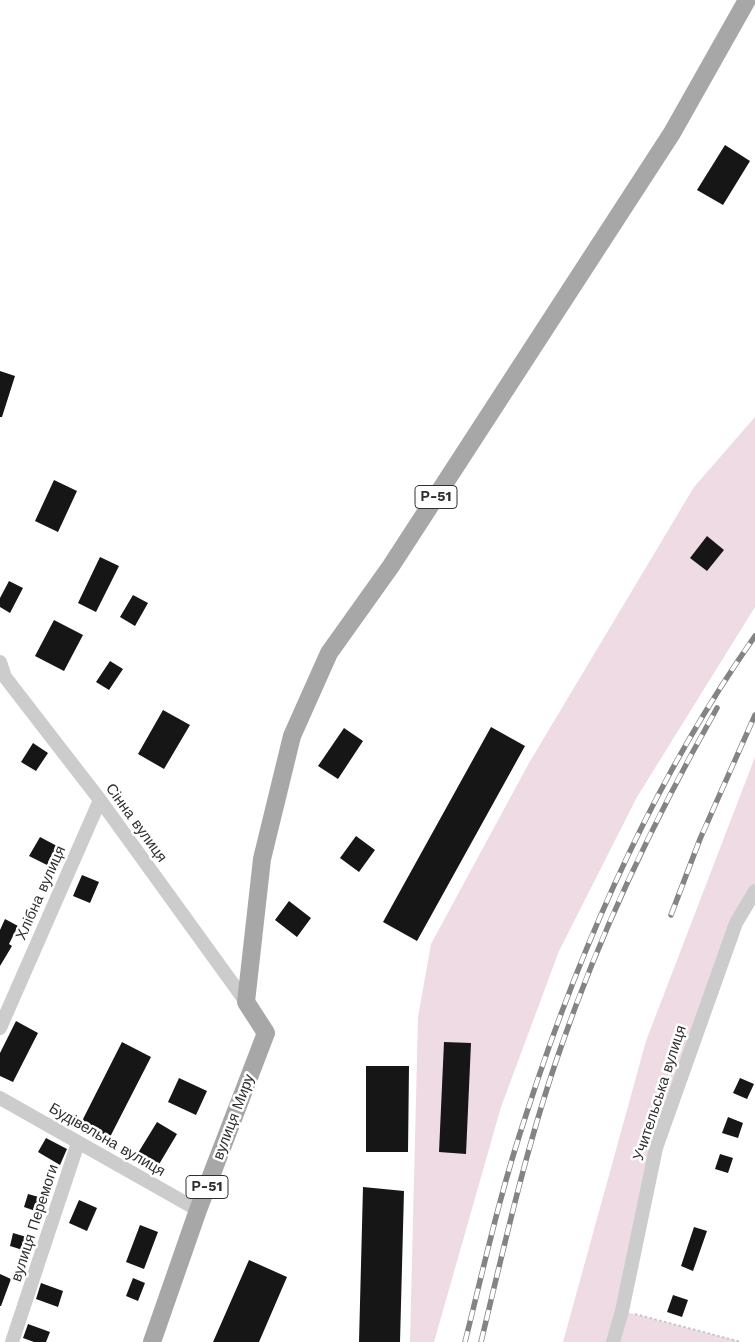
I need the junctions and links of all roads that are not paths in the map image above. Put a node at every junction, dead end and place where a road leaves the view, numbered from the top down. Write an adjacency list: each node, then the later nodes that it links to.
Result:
1 (747, 0): 6 (main road, Р-51)
2 (0, 662): 3 (street, Сінна вулиця)
3 (3, 682): 4 (street, Сінна вулиця)
4 (100, 800): 6 (street, Сінна вулиця); 7 (street, Хлібна вулиця)
5 (755, 891): 13 (street, Учительська вулиця)
6 (246, 1002): 10 (main road, вулиця Миру / Р-51)
7 (0, 1028)
8 (0, 1098): 9 (street, Будівельна вулиця)
9 (78, 1143): 10 (street, Будівельна вулиця); 11 (street, вулиця Перемоги)
10 (198, 1210): 12 (main road, вулиця Миру / Р-51)
11 (12, 1342)
12 (152, 1342)
13 (613, 1342)

